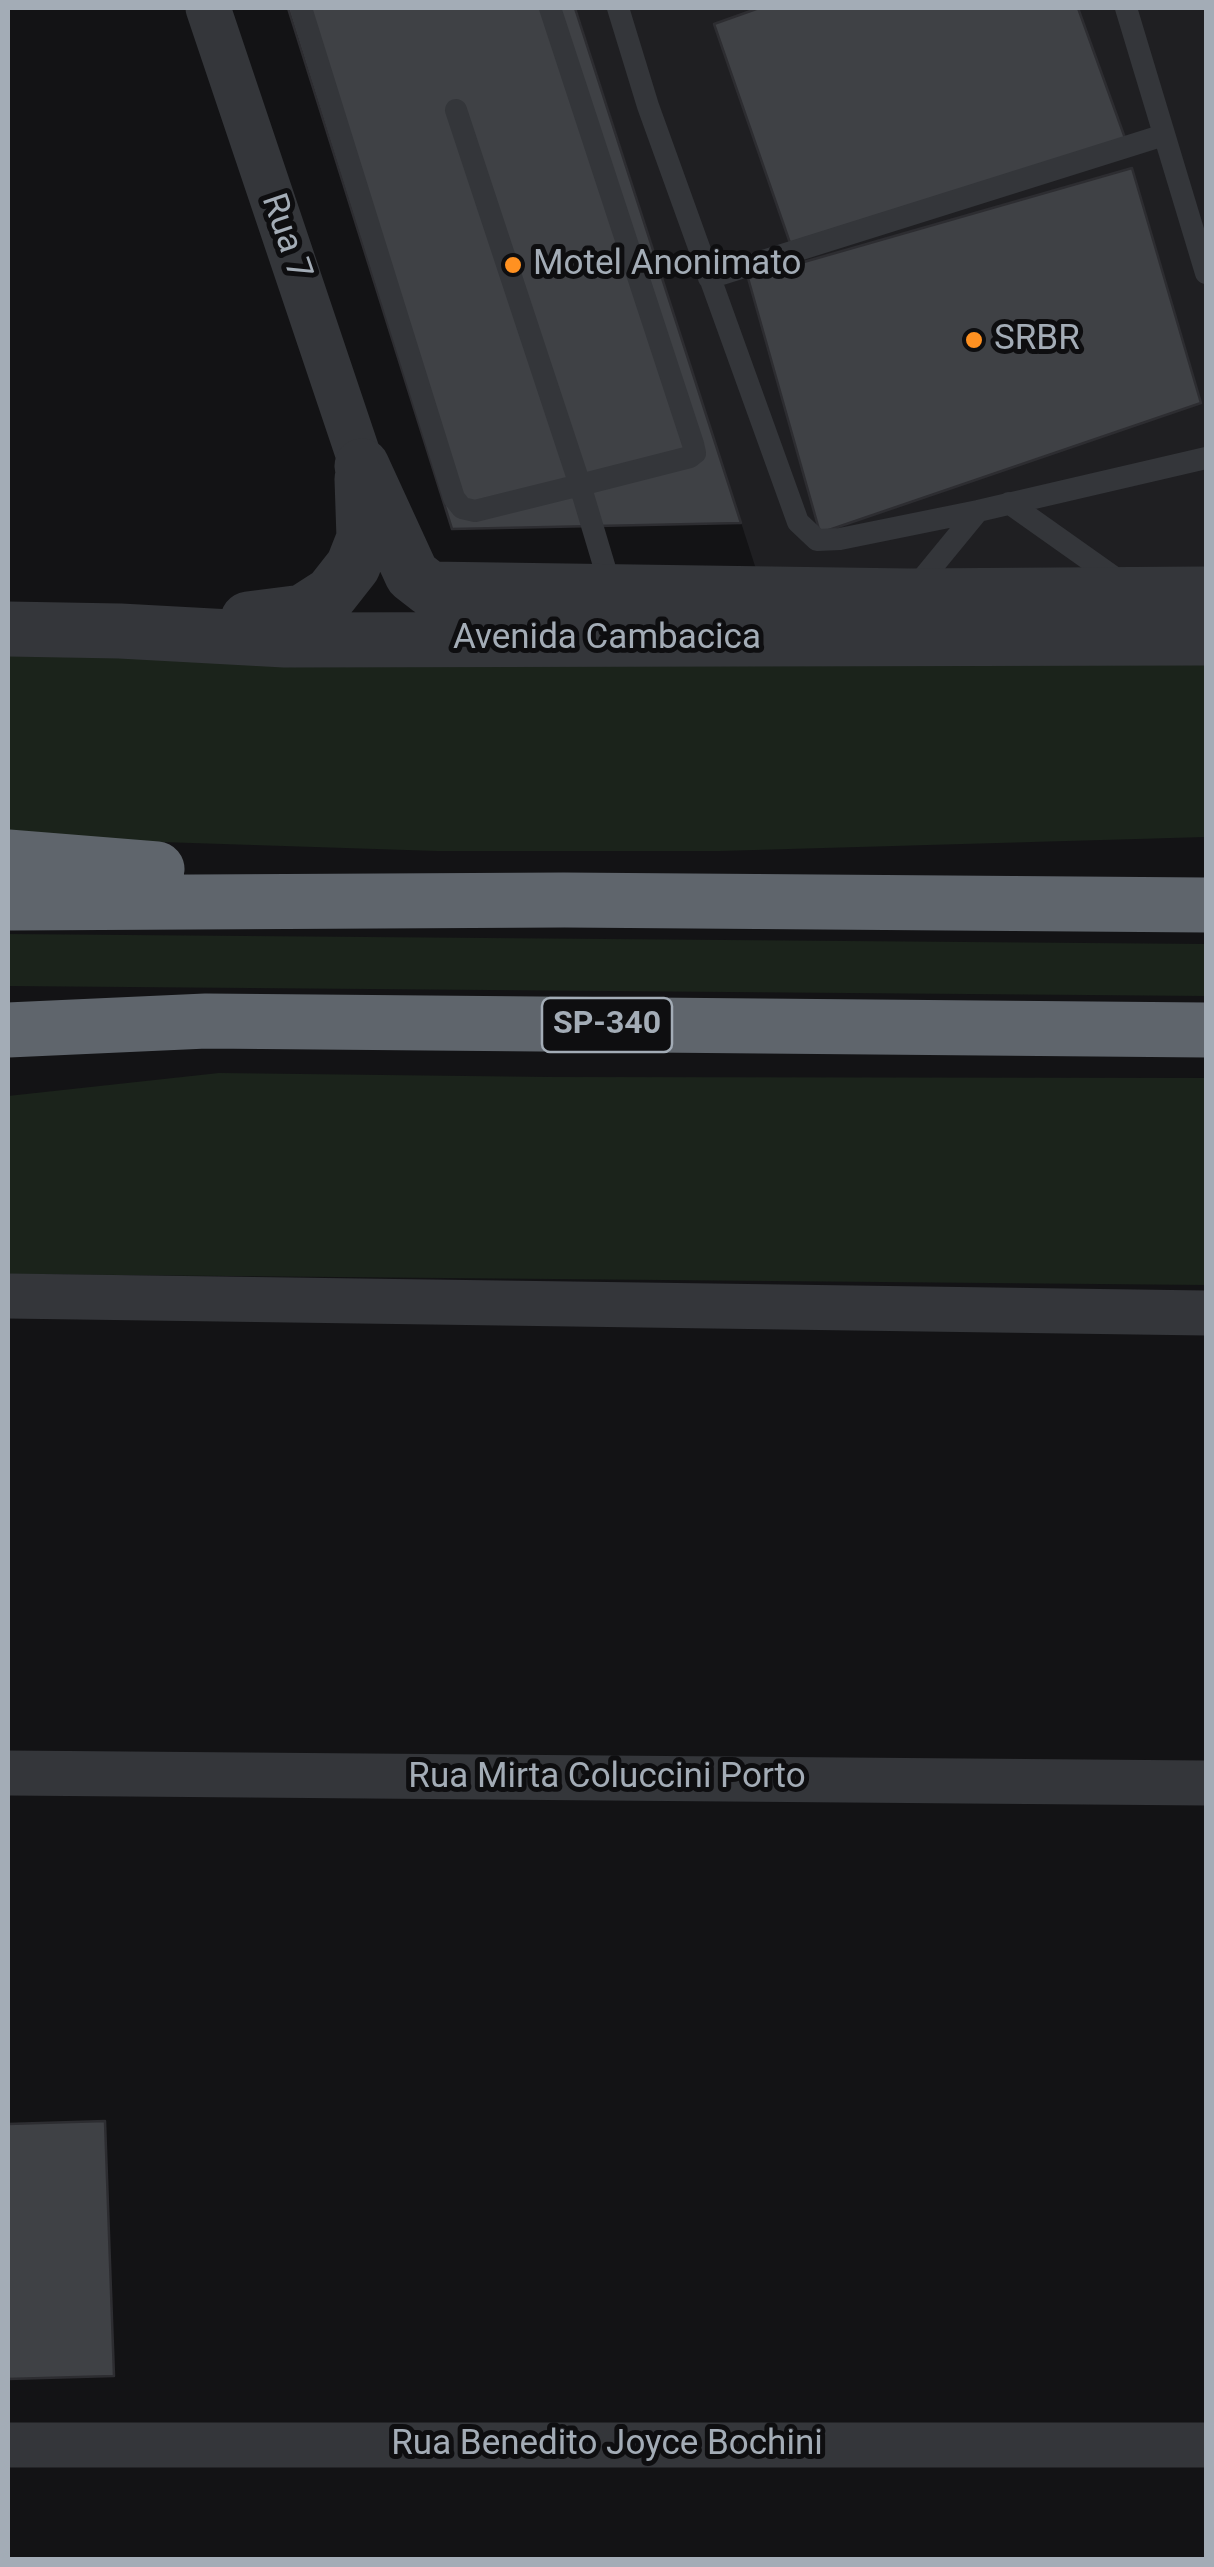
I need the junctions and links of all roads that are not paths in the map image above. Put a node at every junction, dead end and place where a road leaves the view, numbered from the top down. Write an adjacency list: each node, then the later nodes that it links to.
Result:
1 (208, 8): 11 (street, Rua 7)
2 (301, 8): 12 (lane)
3 (550, 8): 12 (lane)
4 (618, 8): 9 (lane)
5 (1126, 8): 7 (lane)
6 (456, 110): 12 (lane)
7 (1164, 135): 8 (lane); 9 (lane)
8 (1206, 273)
9 (710, 278): 14 (lane)
10 (1206, 458): 13 (lane)
11 (362, 466): 18 (street, Avenida Cambacica); 20 (street)
12 (580, 486): 18 (lane)
13 (1009, 503): 14 (lane); 15 (lane)
14 (978, 511): 17 (lane)
15 (1138, 594): 16 (street, Avenida Cambacica); 17 (street, Avenida Cambacica)
16 (1206, 594)
17 (908, 596): 18 (street, Avenida Cambacica)
18 (619, 615): 20 (street, Avenida Cambacica); 21 (street, Avenida Cambacica)
19 (8, 629): 20 (street, Avenida Cambacica)
20 (120, 631)
21 (1206, 638)
22 (8, 857): 23 (highway)
23 (564, 900): 24 (highway); 25 (highway)
24 (8, 903)
25 (1206, 904)
26 (8, 1030): 27 (highway, SP-340)
27 (1206, 1030)
28 (8, 1296): 29 (street)
29 (1206, 1313)
30 (8, 1773): 31 (street, Rua Mirta Coluccini Porto)
31 (1206, 1783)
32 (8, 2445): 33 (street, Rua Benedito Joyce Bochini)
33 (1206, 2445)

